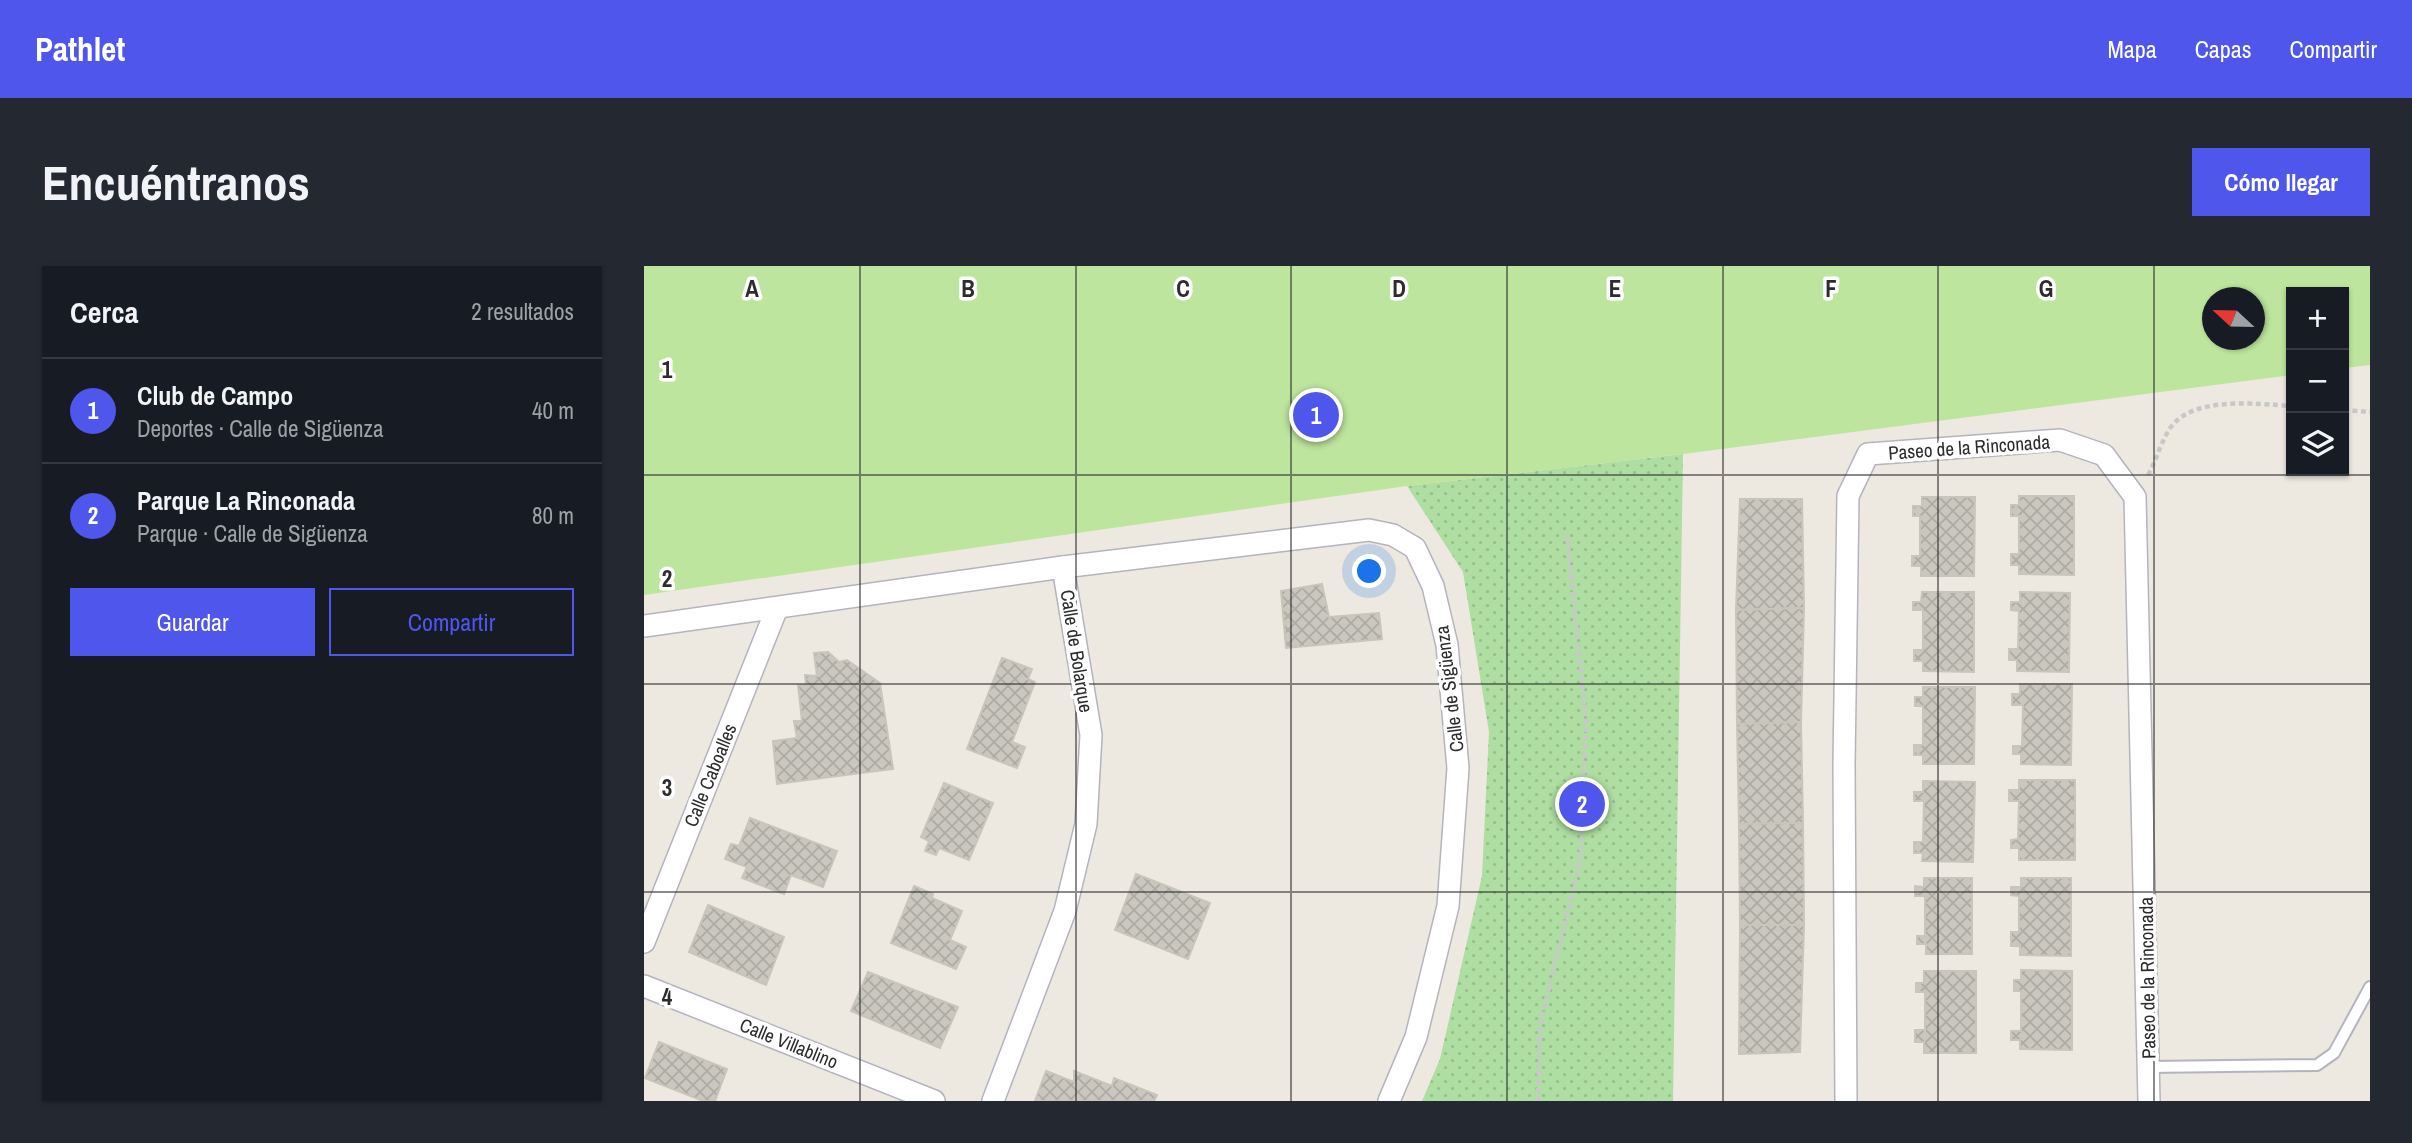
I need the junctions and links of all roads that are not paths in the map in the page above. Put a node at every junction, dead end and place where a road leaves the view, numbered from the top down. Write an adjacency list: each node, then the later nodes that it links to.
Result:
1 (1063, 567): 2 (street, Calle de Bolarque); 9 (street, Calle de Bolarque); 10 (street, Calle de Sigüenza)
2 (777, 608): 3 (street, Calle de Bolarque); 4 (street, Calle Caboalles)
3 (644, 626)
4 (644, 942)
5 (644, 986): 8 (street, Calle Villablino)
6 (2370, 987): 7 (lane)
7 (2149, 1067): 11 (street, Paseo de la Rinconada); 12 (street, Paseo de la Rinconada)
8 (934, 1101)
9 (993, 1101)
10 (1389, 1101)
11 (1846, 1101)
12 (2149, 1101)

